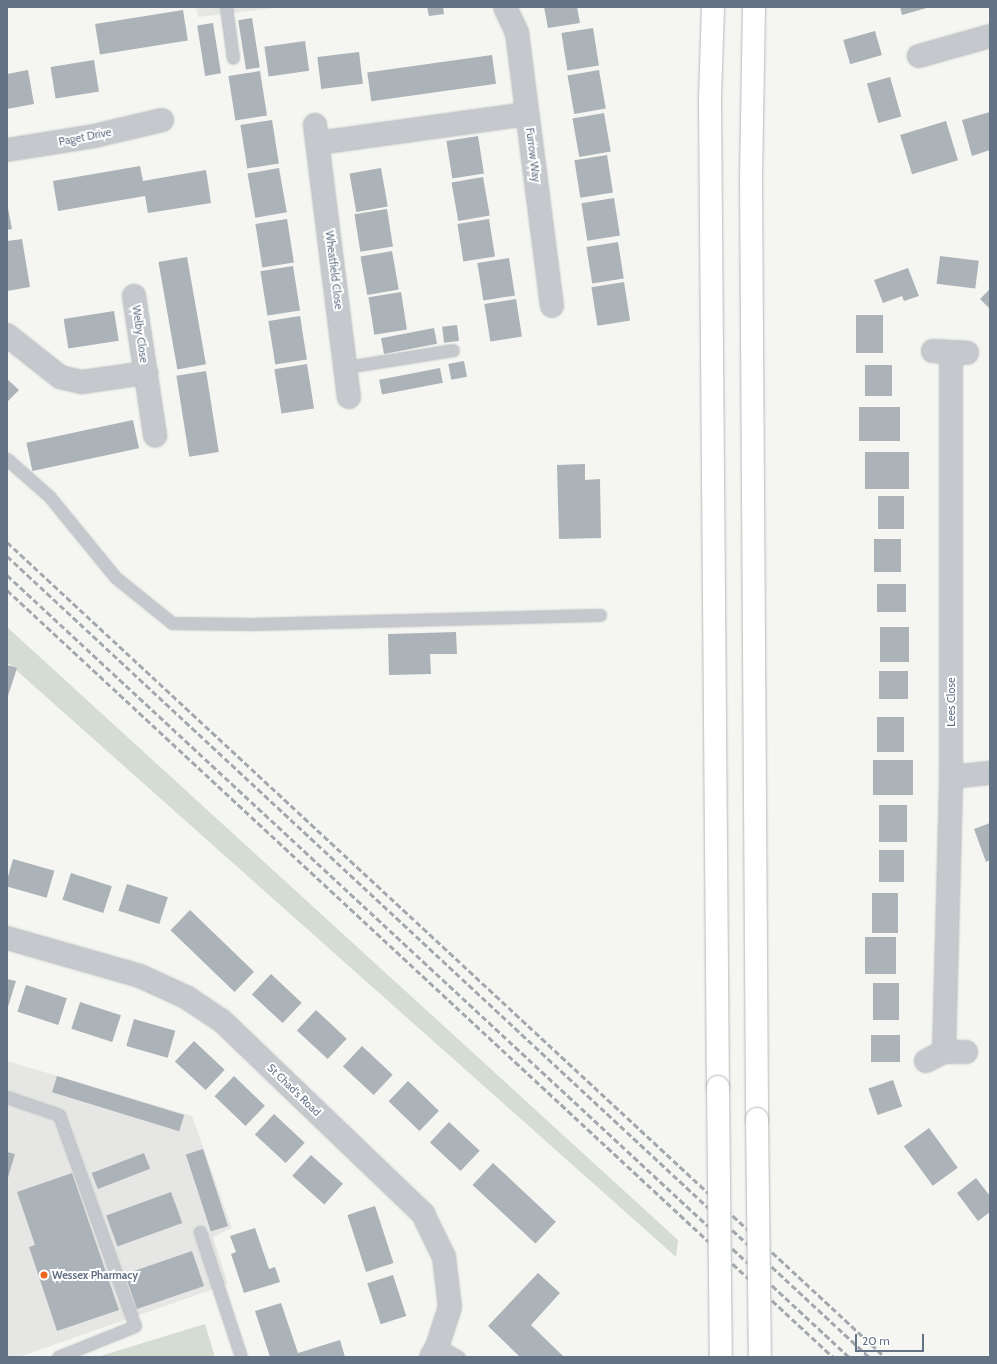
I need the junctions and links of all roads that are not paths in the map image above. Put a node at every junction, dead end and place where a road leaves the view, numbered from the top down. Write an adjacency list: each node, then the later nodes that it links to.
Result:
1 (226, 7): 7 (lane)
2 (505, 7): 8 (street, Furrow Way)
3 (713, 7): 32 (highway, bridge)
4 (754, 7): 33 (highway, bridge)
5 (990, 36): 6 (street)
6 (919, 56)
7 (233, 58)
8 (527, 114): 12 (street, Furrow Way); 16 (street, Wheatfield Close)
9 (162, 120): 10 (street, Paget Drive)
10 (7, 150)
11 (134, 296): 17 (street, Welby Close)
12 (552, 306)
13 (7, 335): 17 (street, Welby Close)
14 (453, 350): 16 (lane)
15 (950, 352): 23 (street, Lees Close)
16 (346, 367): 18 (street, Wheatfield Close)
17 (146, 373): 19 (street, Welby Close)
18 (349, 397)
19 (155, 435)
20 (7, 460): 21 (lane)
21 (600, 615)
22 (990, 773): 23 (street)
23 (951, 777): 25 (street, Lees Close)
24 (7, 938): 28 (street, St Chad's Road)
25 (966, 1052)
26 (7, 1097): 29 (lane)
27 (200, 1232): 30 (lane)
28 (434, 1351): 31 (lane)
29 (58, 1357)
30 (242, 1357)
31 (459, 1357)
32 (721, 1357)
33 (760, 1357)

